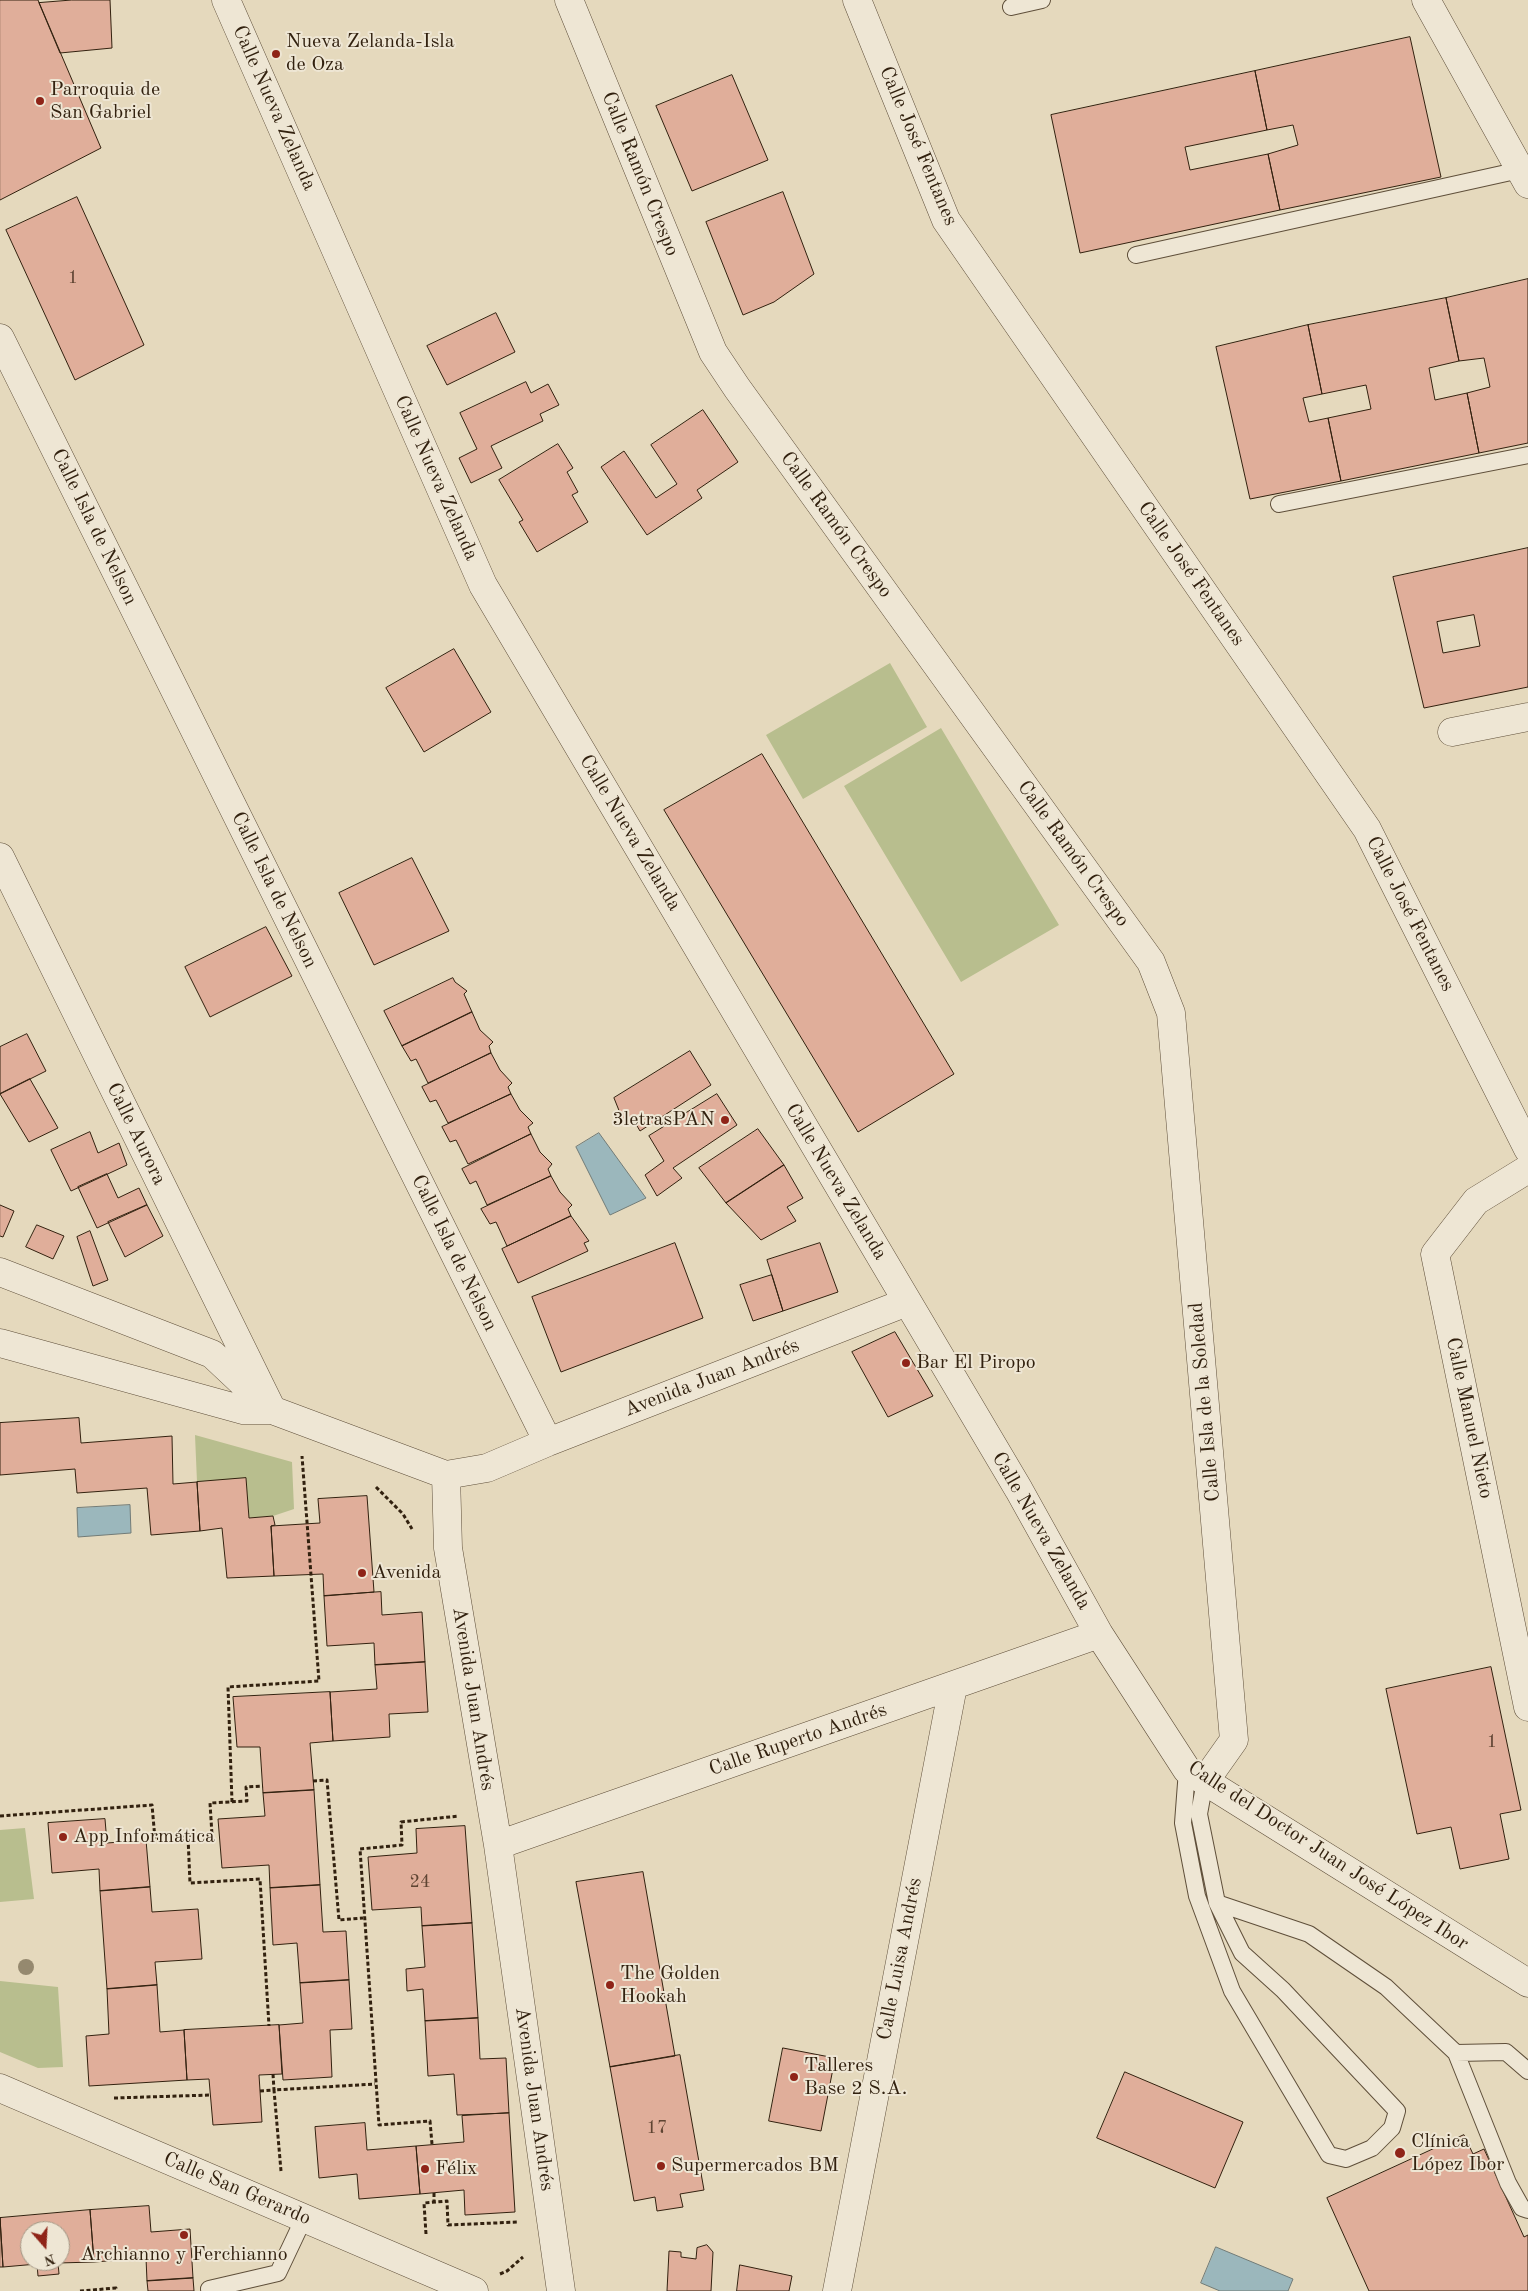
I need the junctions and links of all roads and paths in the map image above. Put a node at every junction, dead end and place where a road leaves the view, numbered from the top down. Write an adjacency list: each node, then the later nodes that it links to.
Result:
1 (226, 0): 19 (street, Calle Nueva Zelanda)
2 (568, 0): 15 (street, Calle Ramón Crespo)
3 (858, 0): 16 (street, Calle José Fentanes)
4 (1042, 0): 6 (lane)
5 (1426, 0): 7 (street)
6 (1011, 7)
7 (1524, 178): 8 (lane)
8 (1136, 255)
9 (0, 338): 22 (street, Calle Isla de Nelson)
10 (1528, 456): 11 (lane)
11 (1279, 504)
12 (1528, 717): 13 (street)
13 (1452, 732)
14 (0, 857): 21 (street, Calle Aurora)
15 (1171, 1013): 32 (street, Calle Isla de la Soledad)
16 (1528, 1149)
17 (1528, 1169): 31 (street, Calle Manuel Nieto)
18 (0, 1272): 21 (street)
19 (907, 1302): 22 (street, Avenida Juan Andrés); 29 (street, Calle Nueva Zelanda)
20 (0, 1342): 21 (street)
21 (272, 1410): 26 (street)
22 (548, 1442): 26 (street, Avenida Juan Andrés)
23 (293, 1452): 24 (path)
24 (302, 1455): 25 (path); 35 (path)
25 (312, 1457)
26 (446, 1475): 36 (street, Avenida Juan Andrés)
27 (370, 1481): 28 (path)
28 (415, 1533)
29 (1099, 1634): 30 (street, Calle Ruperto Andrés); 32 (street, Calle del Doctor Juan José López Ibor)
30 (953, 1686): 39 (street, Calle Ruperto Andrés); 68 (street, Calle Luisa Andrés)
31 (1528, 1707)
32 (1196, 1776): 40 (lane); 40 (lane); 42 (street, Calle del Doctor Juan José López Ibor)
33 (313, 1781): 41 (path)
34 (263, 1786): 35 (path)
35 (232, 1802): 38 (path)
36 (492, 1812): 39 (street, Avenida Juan Andrés); 41 (path)
37 (0, 1816): 38 (path)
38 (188, 1837): 43 (path)
39 (498, 1845): 67 (street, Avenida Juan Andrés)
40 (1217, 1903): 44 (lane)
41 (363, 1918): 47 (path)
42 (1528, 1984)
43 (269, 2026)
44 (1456, 2053): 45 (lane); 57 (lane)
45 (1528, 2071)
46 (273, 2074): 49 (path)
47 (375, 2084): 49 (path); 53 (path)
48 (0, 2088): 58 (street, Calle San Gerardo)
49 (274, 2090): 50 (path); 54 (path)
50 (260, 2091)
51 (211, 2095): 52 (path)
52 (106, 2099)
53 (432, 2144)
54 (282, 2173)
55 (434, 2193): 56 (path)
56 (434, 2201): 59 (path); 60 (path)
57 (1528, 2210)
58 (304, 2218): 63 (lane); 66 (street, Calle San Gerardo)
59 (525, 2222)
60 (426, 2242)
61 (525, 2256): 62 (path)
62 (498, 2274)
63 (209, 2289)
64 (80, 2291): 65 (path)
65 (116, 2291)
66 (474, 2291)
67 (561, 2291)
68 (837, 2291)

